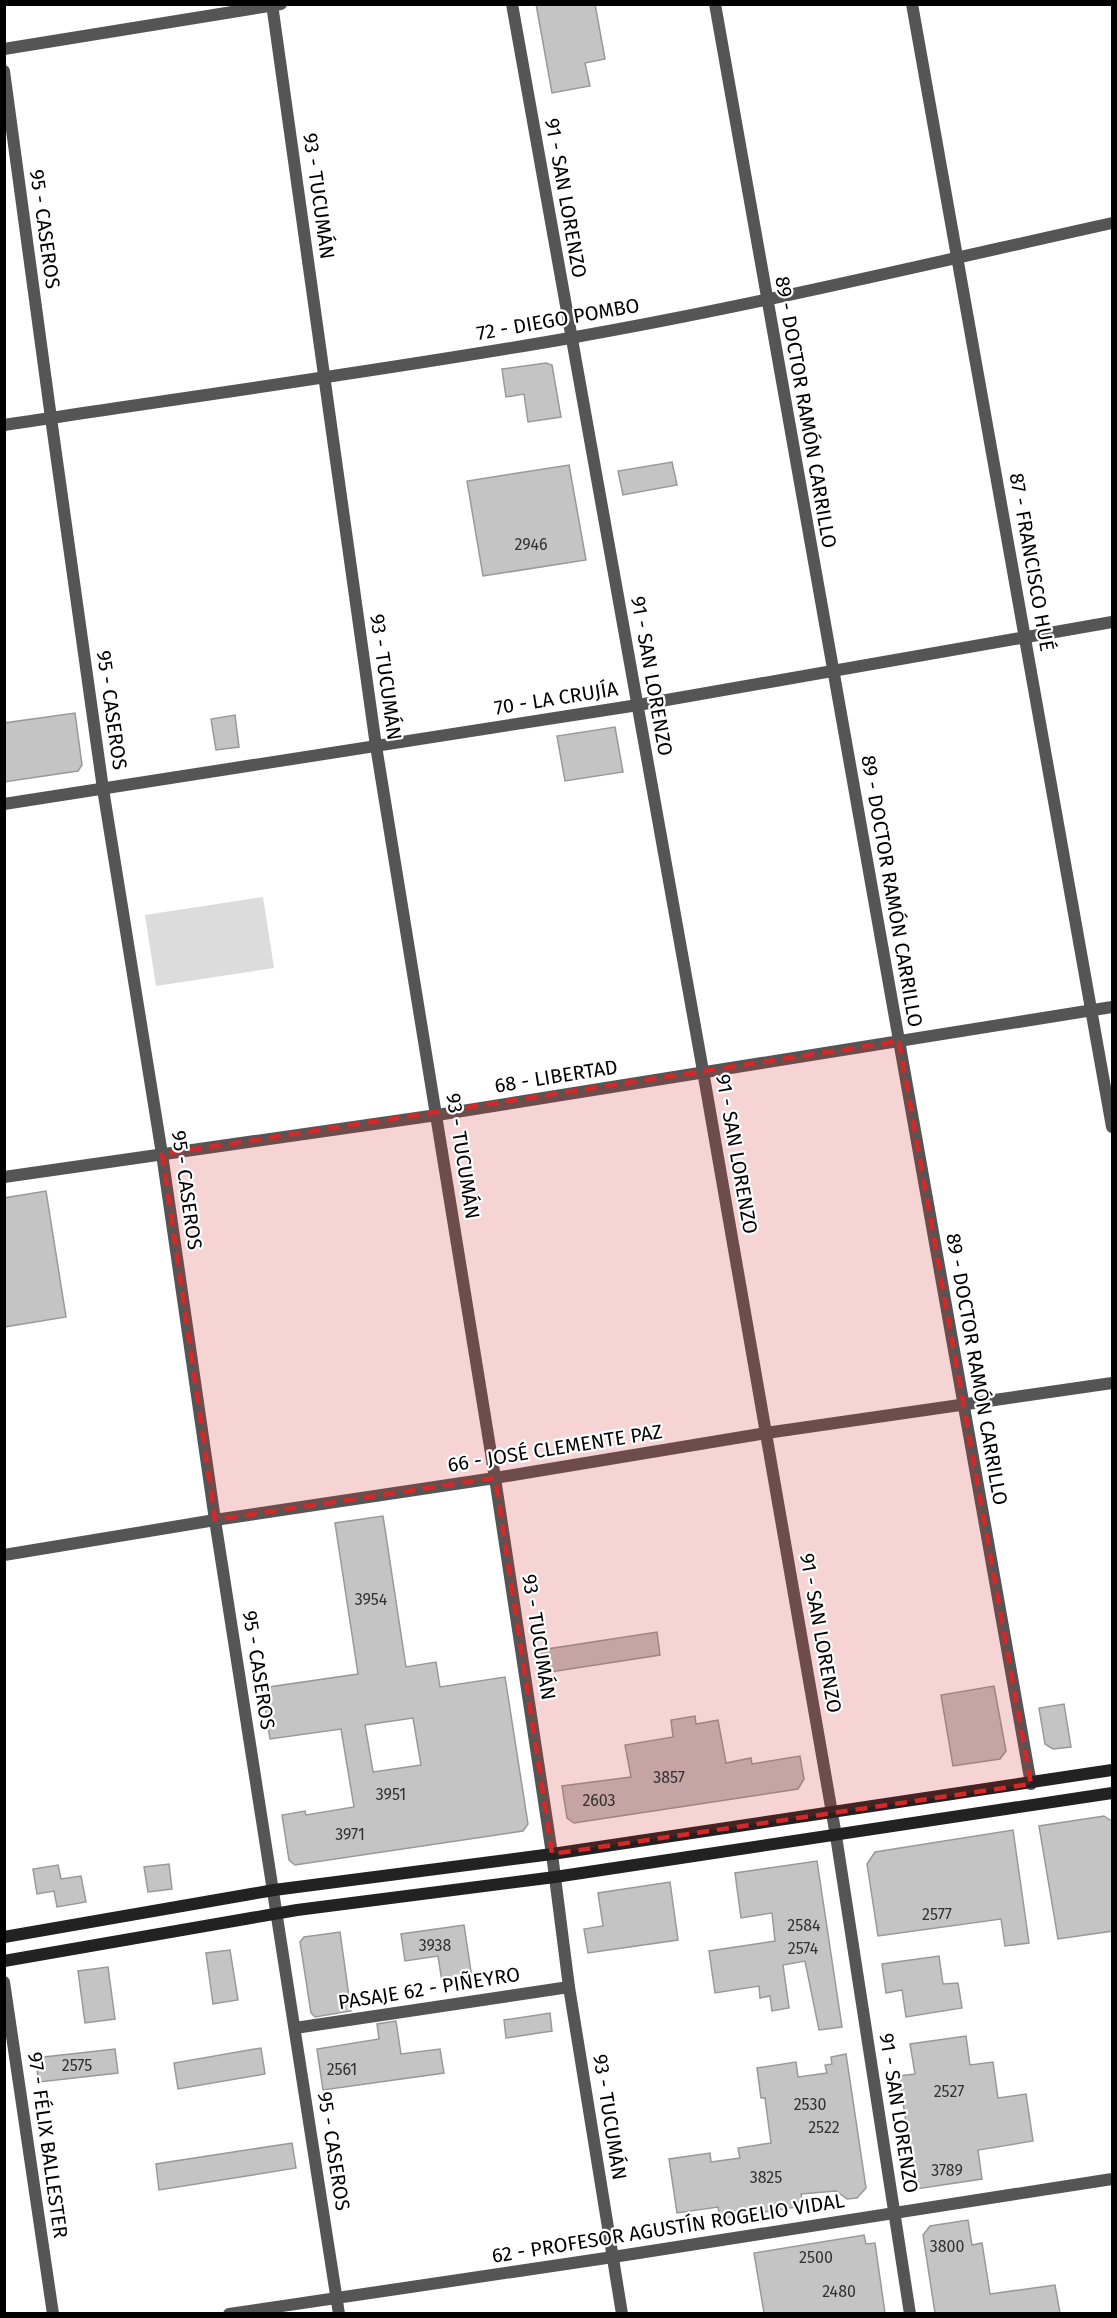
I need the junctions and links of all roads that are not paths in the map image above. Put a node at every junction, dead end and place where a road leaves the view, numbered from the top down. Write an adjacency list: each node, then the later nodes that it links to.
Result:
1 (512, 4): 10 (street, 91 - SAN LORENZO)
2 (715, 4): 9 (street, 89 - DOCTOR RAMÓN CARRILLO)
3 (912, 4): 8 (street, 87 - FRANCISCO HUÉ)
4 (276, 5): 5 (street); 11 (street, 93 - TUCUMÁN)
5 (4, 49)
6 (4, 71): 12 (street, 95 - CASEROS)
7 (1113, 223): 8 (street, 72 - DIEGO POMBO)
8 (957, 257): 9 (street, 72 - DIEGO POMBO); 15 (street, 87 - FRANCISCO HUÉ)
9 (767, 299): 10 (street, 72 - DIEGO POMBO); 16 (street, 89 - DOCTOR RAMÓN CARRILLO)
10 (571, 338): 11 (street, 72 - DIEGO POMBO); 17 (street, 91 - SAN LORENZO)
11 (324, 378): 12 (street, 72 - DIEGO POMBO); 18 (street, 93 - TUCUMÁN)
12 (51, 418): 13 (street, 72 - DIEGO POMBO); 19 (street, 95 - CASEROS)
13 (4, 425)
14 (1113, 622): 15 (street, 70 - LA CRUJÍA)
15 (1026, 636): 16 (street, 70 - LA CRUJÍA); 22 (street, 87 - FRANCISCO HUÉ)
16 (832, 671): 17 (street, 70 - LA CRUJÍA); 23 (street, 89 - DOCTOR RAMÓN CARRILLO)
17 (638, 705): 18 (street, 70 - LA CRUJÍA); 24 (street, 91 - SAN LORENZO)
18 (376, 746): 19 (street, 70 - LA CRUJÍA); 25 (street, 93 - TUCUMÁN)
19 (103, 789): 20 (street, 70 - LA CRUJÍA); 27 (street, 95 - CASEROS)
20 (4, 804)
21 (1113, 1007): 22 (street, 68 - LIBERTAD)
22 (1091, 1011): 23 (street, 68 - LIBERTAD); 26 (street, 87 - FRANCISCO HUÉ)
23 (899, 1041): 24 (street, 68 - LIBERTAD); 30 (street, 89 - DOCTOR RAMÓN CARRILLO)
24 (703, 1071): 25 (street, 68 - LIBERTAD); 31 (street, 91 - SAN LORENZO)
25 (437, 1115): 27 (street, 68 - LIBERTAD); 32 (street, 93 - TUCUMÁN)
26 (1113, 1127)
27 (162, 1154): 28 (street, 68 - LIBERTAD); 33 (street, 95 - CASEROS)
28 (4, 1177)
29 (1113, 1383): 30 (street, 66 - JOSÉ CLEMENTE PAZ)
30 (963, 1405): 31 (street, 66 - JOSÉ CLEMENTE PAZ); 36 (street, 89 - DOCTOR RAMÓN CARRILLO)
31 (766, 1433): 32 (street, 66 - JOSÉ CLEMENTE PAZ); 38 (street, 91 - SAN LORENZO)
32 (495, 1479): 33 (street, 66 - JOSÉ CLEMENTE PAZ); 40 (street, 93 - TUCUMÁN)
33 (215, 1520): 34 (street, 66 - JOSÉ CLEMENTE PAZ); 42 (street, 95 - CASEROS)
34 (4, 1555)
35 (1113, 1770): 36 (main road)
36 (1032, 1784): 38 (main road)
37 (1113, 1793): 39 (main road)
38 (832, 1814): 39 (street, 91 - SAN LORENZO); 40 (main road)
39 (836, 1836): 41 (main road); 50 (street, 91 - SAN LORENZO)
40 (552, 1854): 41 (street, 93 - TUCUMÁN); 42 (main road)
41 (555, 1877): 43 (main road); 47 (street, 93 - TUCUMÁN)
42 (274, 1890): 43 (street, 95 - CASEROS); 44 (main road)
43 (278, 1914): 45 (main road); 48 (street, 95 - CASEROS)
44 (4, 1936)
45 (4, 1961)
46 (4, 1982): 53 (street, 97 - FÉLIX BALLESTER)
47 (570, 1987): 48 (street, PASAJE 62 - PIÑEYRO); 51 (street, 93 - TUCUMÁN)
48 (295, 2028): 52 (street, 95 - CASEROS)
49 (1113, 2178): 50 (street, 62 - PROFESOR AGUSTÍN ROGELIO VIDAL)
50 (894, 2213): 51 (street, 62 - PROFESOR AGUSTÍN ROGELIO VIDAL); 57 (street, 91 - SAN LORENZO)
51 (613, 2257): 52 (street, 62 - PROFESOR AGUSTÍN ROGELIO VIDAL); 56 (street, 93 - TUCUMÁN)
52 (337, 2298): 54 (street, 62 - PROFESOR AGUSTÍN ROGELIO VIDAL); 55 (street, 95 - CASEROS)
53 (53, 2313)
54 (229, 2313)
55 (339, 2313)
56 (622, 2313)
57 (910, 2313)

